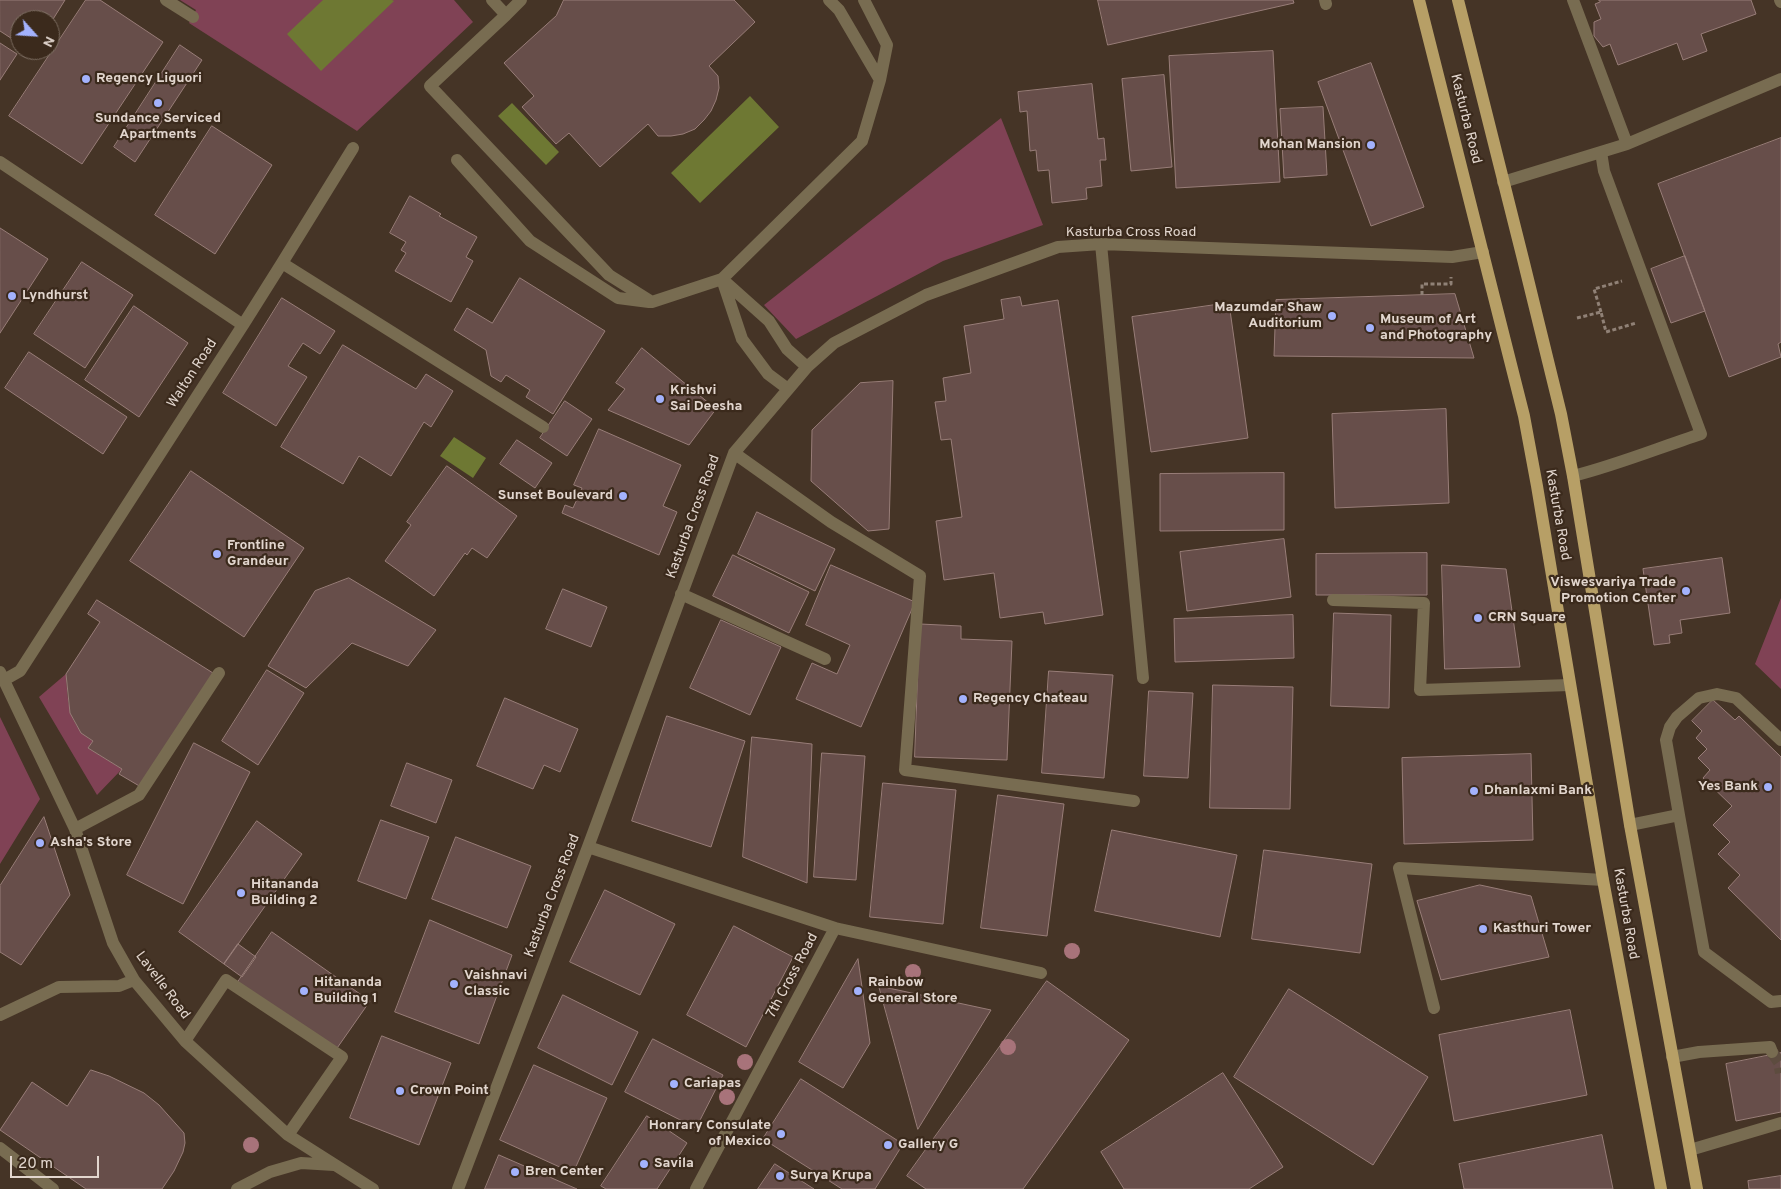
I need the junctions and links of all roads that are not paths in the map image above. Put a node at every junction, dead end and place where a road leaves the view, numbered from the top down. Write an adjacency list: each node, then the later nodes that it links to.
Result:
1 (166, 0): 10 (street)
2 (492, 0): 9 (street)
3 (521, 0): 9 (street)
4 (829, 0): 12 (street)
5 (864, 0): 12 (street)
6 (1419, 0): 20 (main road, Kasturba Road)
7 (1458, 0): 18 (main road, Kasturba Road)
8 (1572, 0): 13 (street)
9 (506, 15): 23 (street)
10 (193, 17)
11 (1781, 79): 13 (street)
12 (880, 80): 22 (street)
13 (1627, 144): 15 (street)
14 (353, 148): 21 (street, Walton Road)
15 (1601, 152): 18 (street); 29 (street)
16 (457, 160): 23 (street)
17 (0, 162): 24 (street)
18 (1503, 182): 29 (main road, Kasturba Road)
19 (1101, 244): 20 (street, Kasturba Cross Road); 25 (street, Kasturba Cross Road); 35 (street)
20 (1483, 252): 36 (main road, Kasturba Road)
21 (282, 263): 24 (street, Walton Road); 27 (street)
22 (722, 279): 23 (street); 25 (street); 26 (street)
23 (652, 302)
24 (243, 325): 34 (street, Walton Road)
25 (807, 367): 26 (street, Kasturba Cross Road)
26 (788, 389): 28 (street, Kasturba Cross Road)
27 (543, 427)
28 (734, 453): 30 (street, Kasturba Cross Road); 38 (street)
29 (1573, 476): 40 (main road, Kasturba Road)
30 (682, 594): 32 (street); 42 (street, Kasturba Cross Road)
31 (1333, 600): 36 (street)
32 (825, 659)
33 (219, 673): 41 (street)
34 (2, 676): 41 (street, Lavelle Road)
35 (1143, 678)
36 (1570, 685): 43 (main road, Kasturba Road)
37 (1781, 740): 39 (street)
38 (1134, 801)
39 (1679, 815): 40 (street); 47 (street)
40 (1630, 824): 52 (main road, Kasturba Road)
41 (75, 829): 46 (street, Lavelle Road)
42 (588, 847): 44 (street, 7th Cross Road); 61 (street, Kasturba Cross Road)
43 (1603, 880): 48 (street); 63 (main road, Kasturba Road)
44 (835, 928): 45 (street); 62 (street, 7th Cross Road)
45 (1041, 973)
46 (134, 980): 49 (street); 50 (street, Lavelle Road)
47 (1781, 1001)
48 (1434, 1008)
49 (0, 1015)
50 (185, 1041): 54 (street, Lavelle Road); 54 (street)
51 (1772, 1052): 52 (street)
52 (1672, 1057): 56 (main road, Kasturba Road)
53 (1781, 1124): 56 (street)
54 (288, 1135): 57 (street, Lavelle Road)
55 (0, 1148): 58 (street)
56 (1690, 1150): 64 (main road, Kasturba Road)
57 (337, 1165): 59 (street); 60 (street, Lavelle Road)
58 (53, 1189)
59 (237, 1189)
60 (373, 1189)
61 (458, 1189)
62 (696, 1189)
63 (1661, 1189)
64 (1697, 1189)

